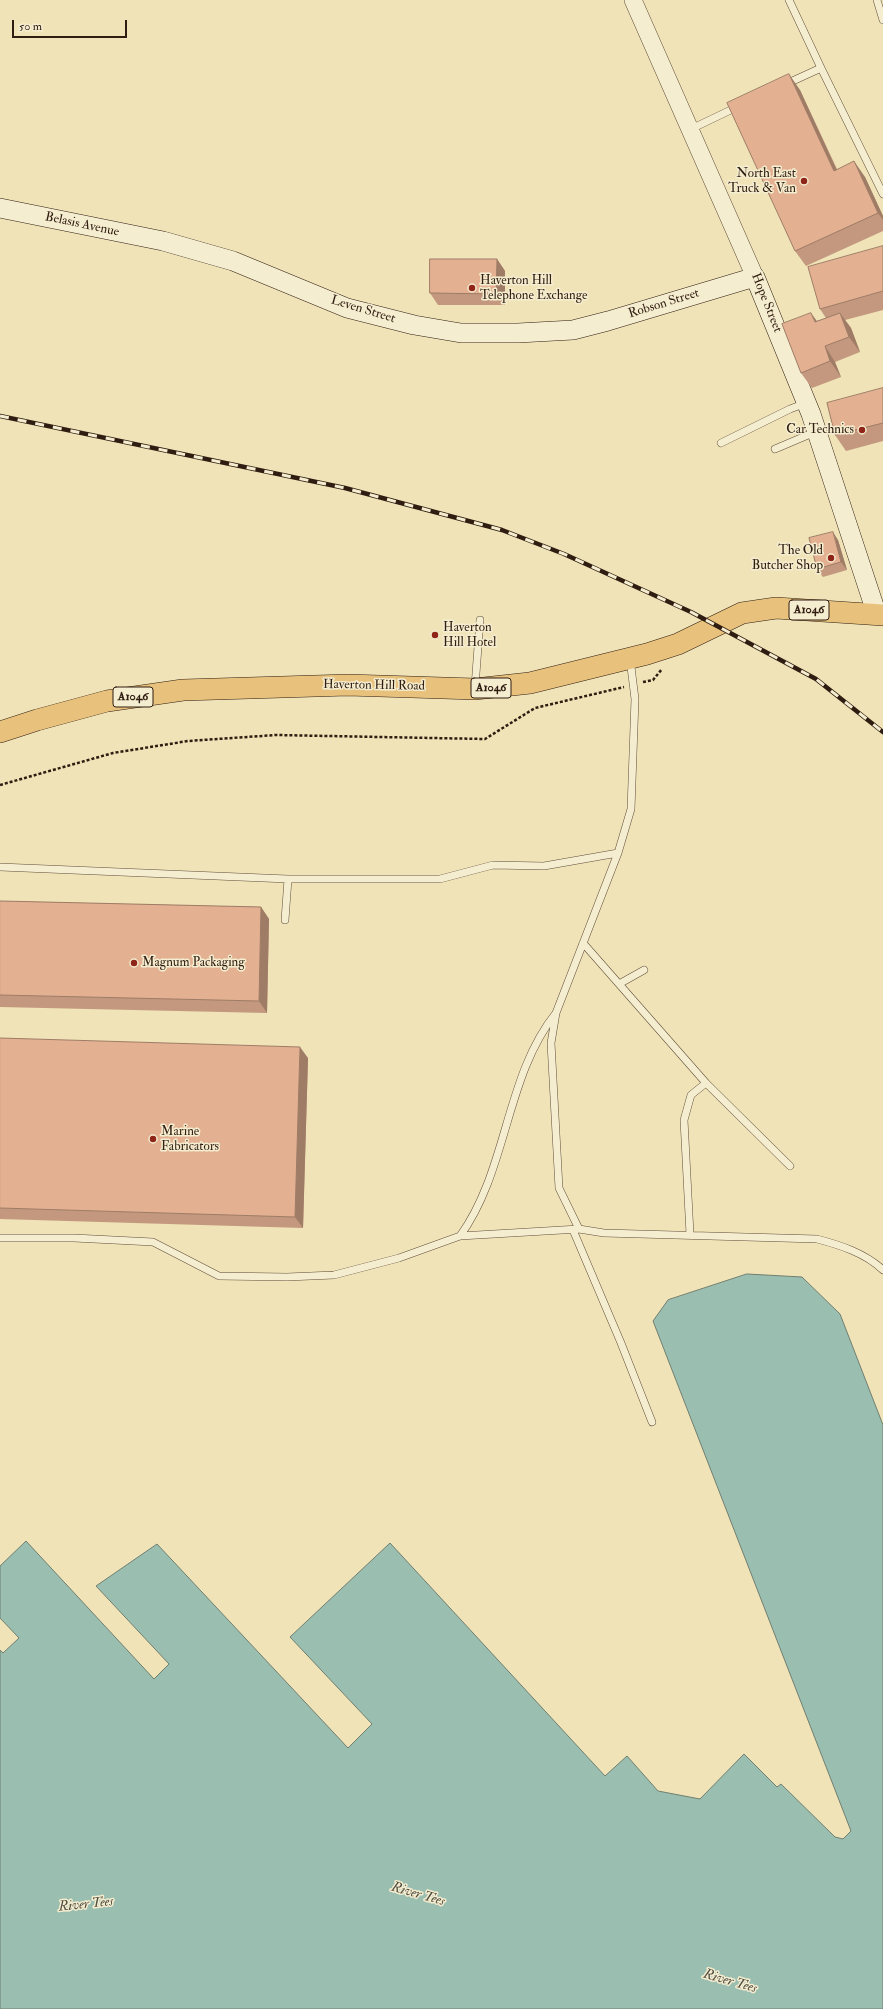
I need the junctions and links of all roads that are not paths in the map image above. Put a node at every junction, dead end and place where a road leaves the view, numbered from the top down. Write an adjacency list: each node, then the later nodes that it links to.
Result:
1 (633, 0): 8 (street, Hope Street)
2 (789, 0): 5 (lane)
3 (877, 0): 4 (lane)
4 (883, 20)
5 (821, 68): 6 (lane); 9 (lane)
6 (780, 87)
7 (746, 103): 8 (lane)
8 (690, 129): 12 (street, Hope Street)
9 (883, 194)
10 (0, 208): 11 (main road, Belasis Avenue)
11 (163, 241): 13 (main road, Leven Street)
12 (755, 277): 13 (main road, Robson Street); 14 (main road, Hope Street)
13 (573, 330)
14 (806, 403): 15 (main road, Hope Street); 16 (lane)
15 (816, 431): 17 (lane); 18 (main road, Hope Street)
16 (721, 444)
17 (775, 449)
18 (880, 615): 20 (main road, Haverton Hill Road / A1046)
19 (480, 620): 21 (lane)
20 (630, 658): 21 (main road, Haverton Hill Road / A1046); 23 (lane)
21 (475, 690): 22 (main road, Haverton Hill Road / A1046)
22 (0, 732)
23 (618, 853): 25 (lane); 27 (lane)
24 (0, 866): 25 (lane)
25 (288, 879): 26 (lane)
26 (285, 920)
27 (583, 943): 29 (lane); 30 (lane)
28 (644, 970): 29 (lane)
29 (618, 984): 31 (lane)
30 (556, 1013): 33 (lane); 35 (lane)
31 (706, 1083): 32 (lane); 34 (lane)
32 (790, 1166)
33 (576, 1230): 34 (lane); 35 (lane); 38 (lane)
34 (690, 1234): 37 (lane)
35 (460, 1236): 36 (lane)
36 (0, 1238)
37 (883, 1270)
38 (652, 1422)

